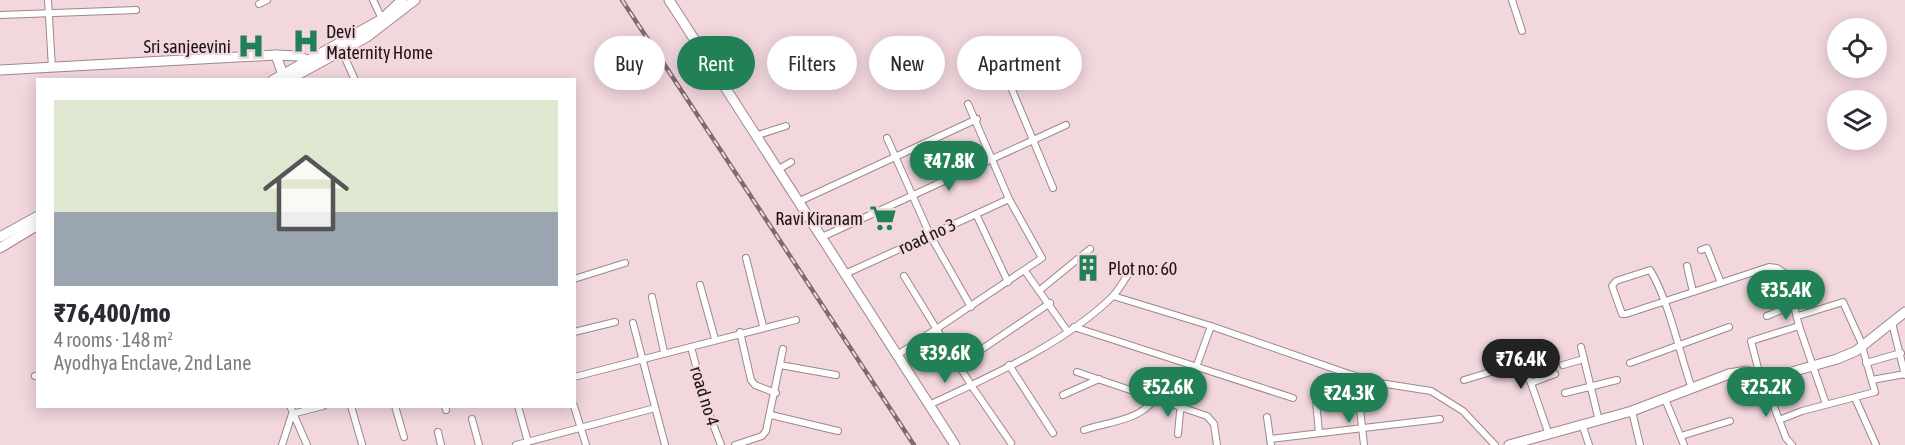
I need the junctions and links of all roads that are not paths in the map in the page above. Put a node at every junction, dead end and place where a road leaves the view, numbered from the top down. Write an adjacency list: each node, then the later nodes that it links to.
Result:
1 (48, 0): 10 (street)
2 (267, 0): 8 (street)
3 (373, 0): 12 (street)
4 (402, 0): 12 (street)
5 (415, 0): 14 (street)
6 (669, 0): 26 (street)
7 (1512, 0): 13 (street)
8 (259, 4)
9 (136, 10): 10 (street)
10 (48, 13): 11 (street); 17 (street)
11 (0, 15)
12 (382, 19): 14 (street)
13 (1522, 32)
14 (341, 48): 16 (street); 20 (street)
15 (276, 55): 16 (street); 17 (street); 19 (street)
16 (312, 63): 19 (street)
17 (52, 68): 18 (street)
18 (0, 70)
19 (281, 78)
20 (354, 78)
21 (1012, 90): 28 (street)
22 (968, 104): 23 (street)
23 (977, 118): 29 (street); 30 (street)
24 (1066, 125): 28 (street)
25 (786, 126): 26 (street)
26 (758, 135): 32 (street)
27 (887, 138): 29 (street)
28 (1032, 141): 30 (street); 33 (street)
29 (894, 156): 34 (street); 36 (street)
30 (993, 158): 34 (street); 35 (street)
31 (791, 162): 32 (street)
32 (779, 169): 36 (street)
33 (1053, 188)
34 (911, 196): 40 (street); 42 (street)
35 (1009, 199): 37 (street, road no 3); 49 (street)
36 (800, 201): 42 (street)
37 (976, 214): 40 (street, road no 3); 54 (street)
38 (36, 217): 41 (street)
39 (36, 226): 43 (street)
40 (930, 235): 51 (street, road no 3); 64 (street)
41 (0, 237)
42 (822, 237): 51 (street)
43 (0, 248)
44 (1090, 249): 57 (street)
45 (1701, 250): 55 (street)
46 (746, 258): 72 (street)
47 (625, 263): 53 (street)
48 (1687, 266): 58 (street)
49 (1025, 271): 54 (street); 57 (street)
50 (1130, 271): 59 (street)
51 (844, 274): 88 (street)
52 (904, 276): 76 (street)
53 (576, 278)
54 (1008, 282): 64 (street)
55 (1721, 283): 58 (street); 63 (street)
56 (700, 285): 80 (street)
57 (1040, 290): 62 (street)
58 (1694, 292): 61 (street)
59 (1113, 296): 73 (street); 77 (street)
60 (652, 297): 86 (street)
61 (1663, 300): 61 (street); 82 (street)
62 (1050, 303): 77 (street); 93 (street)
63 (1796, 304): 66 (street); 67 (street)
64 (970, 307): 76 (street)
65 (1905, 312): 71 (street)
66 (1767, 316)
67 (1798, 316): 74 (street); 81 (street)
68 (796, 320): 72 (street)
69 (615, 322): 78 (street)
70 (633, 323): 89 (street)
71 (1892, 323): 81 (street); 87 (street)
72 (763, 326): 79 (street)
73 (1211, 326): 98 (street); 170 (street)
74 (1799, 326): 97 (street); 104 (street)
75 (1729, 327): 82 (street)
76 (938, 329): 88 (street); 93 (street)
77 (1071, 330): 95 (street); 98 (street)
78 (576, 332)
79 (740, 332): 80 (street); 113 (street)
80 (715, 339): 83 (street)
81 (1862, 345): 92 (street); 97 (street)
82 (1677, 346): 91 (street); 112 (street)
83 (691, 347): 86 (street); 165 (street, road no 4)
84 (1581, 347): 90 (street)
85 (783, 349): 94 (street)
86 (664, 352): 89 (street)
87 (1903, 354): 92 (street); 102 (street)
88 (896, 356): 123 (street)
89 (642, 358): 103 (street); 131 (street)
90 (1584, 359): 96 (street); 111 (street)
91 (1630, 363)
92 (1866, 363): 108 (street)
93 (960, 364): 110 (street)
94 (780, 365): 101 (street); 113 (street)
95 (1009, 365): 110 (street); 148 (street)
96 (1563, 365)
97 (1812, 366): 104 (street); 122 (street)
98 (1196, 368): 117 (street); 124 (street)
99 (1077, 372): 105 (street)
100 (1555, 374): 109 (street)
101 (836, 375)
102 (1905, 375): 108 (street)
103 (576, 376)
104 (1762, 377): 112 (street); 138 (street)
105 (1100, 379): 115 (street); 116 (street)
106 (1464, 380): 109 (street)
107 (1617, 380): 111 (street)
108 (1872, 380): 118 (street)
109 (1531, 383): 147 (street)
110 (971, 385): 123 (street); 156 (street)
111 (1592, 386): 114 (street); 139 (street)
112 (1692, 389): 119 (street)
113 (776, 393): 134 (street)
114 (1565, 393)
115 (1064, 395)
116 (1155, 398): 124 (street); 144 (street)
117 (1293, 398)
118 (1855, 398): 122 (street); 176 (street)
119 (1665, 399): 132 (street); 151 (street)
120 (1316, 400): 149 (street)
121 (1359, 400): 143 (street)
122 (1826, 404): 138 (street)
123 (928, 405): 167 (street)
124 (1182, 407): 150 (street); 168 (street)
125 (290, 408): 133 (street)
126 (315, 408): 133 (street)
127 (352, 408): 157 (street)
128 (396, 408): 152 (street)
129 (519, 408): 154 (street)
130 (575, 408): 142 (street)
131 (655, 408): 142 (street); 164 (street)
132 (1632, 411): 139 (street); 173 (street)
133 (292, 414): 158 (street); 159 (street)
134 (771, 415): 145 (street); 166 (street)
135 (1267, 417): 155 (street)
136 (472, 419): 161 (street)
137 (1440, 419): 143 (street)
138 (1779, 420): 175 (street)
139 (1599, 421): 141 (street)
140 (1730, 421): 151 (street)
141 (1582, 424): 147 (street); 172 (street)
142 (581, 427): 154 (street); 163 (street)
143 (1361, 427): 149 (street); 169 (street)
144 (1084, 430)
145 (838, 431)
146 (438, 432): 160 (street)
147 (1548, 432): 153 (street)
148 (1053, 433)
149 (1319, 433): 155 (street)
150 (1178, 434)
151 (1681, 436): 174 (street)
152 (404, 437)
153 (1534, 441): 171 (street)
154 (528, 442): 162 (street)
155 (1271, 442)
156 (1011, 443)
157 (362, 444)
158 (282, 445)
159 (307, 445)
160 (441, 445)
161 (479, 445)
162 (516, 445)
163 (586, 445)
164 (665, 445)
165 (721, 445)
166 (735, 445)
167 (956, 445)
168 (1217, 445)
169 (1364, 445)
170 (1495, 445)
171 (1509, 445)
172 (1589, 445)
173 (1640, 445)
174 (1684, 445)
175 (1792, 445)
176 (1876, 445)

